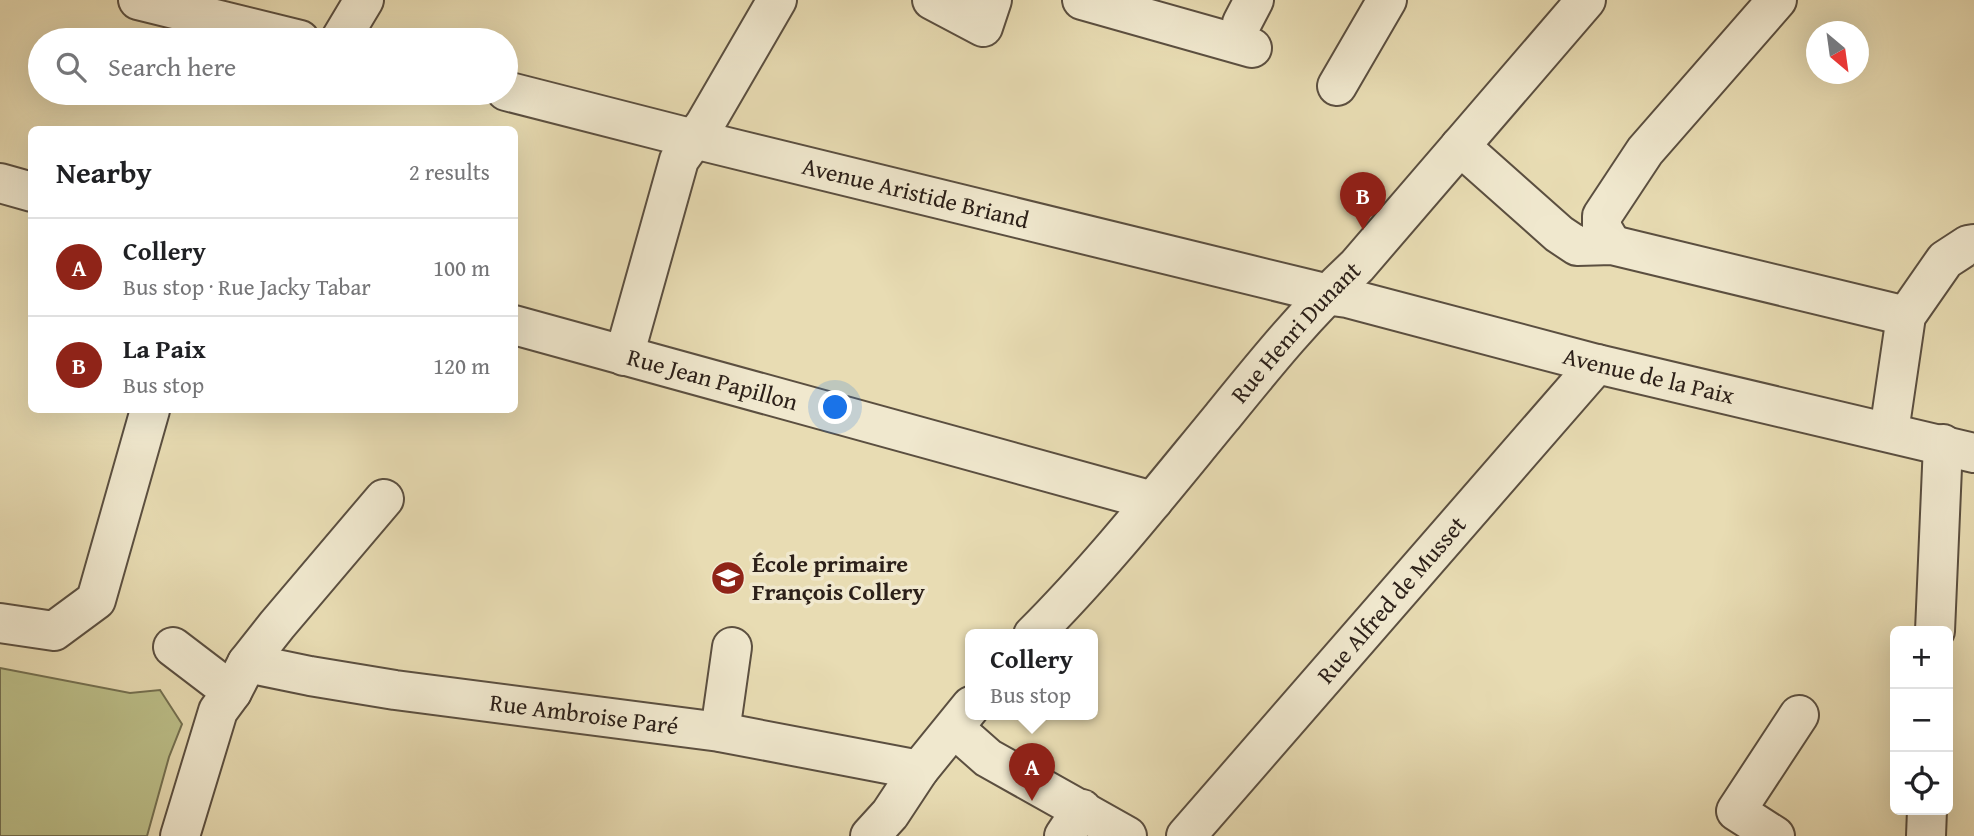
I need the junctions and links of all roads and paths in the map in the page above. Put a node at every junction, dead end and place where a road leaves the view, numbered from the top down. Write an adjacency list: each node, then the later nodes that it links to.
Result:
1 (138, 0): 11 (street)
2 (364, 0): 12 (street)
3 (932, 0): 4 (street)
4 (992, 0)
5 (1082, 0): 10 (street)
6 (1387, 0): 13 (street)
7 (1586, 0): 16 (street, Rue Henri Dunant)
8 (1777, 0): 19 (street)
9 (766, 4): 15 (street)
10 (1250, 24)
11 (251, 28)
12 (347, 28)
13 (1338, 86)
14 (518, 94): 15 (street, Avenue Aristide Briand)
15 (694, 139): 21 (street, Avenue Aristide Briand); 24 (street)
16 (1460, 146): 19 (street); 21 (street, Rue Henri Dunant)
17 (0, 183): 18 (street)
18 (28, 191)
19 (1612, 244): 22 (street)
20 (1974, 244): 22 (street)
21 (1325, 295): 25 (street, Avenue de la Paix); 30 (street, Rue Henri Dunant)
22 (1906, 316): 27 (street)
23 (518, 327): 24 (street, Rue Jean Papillon)
24 (624, 356): 30 (street, Rue Jean Papillon)
25 (1597, 364): 27 (street, Avenue de la Paix); 46 (street, Rue Alfred de Musset)
26 (149, 413): 31 (street)
27 (1889, 432): 28 (street, Avenue de la Paix)
28 (1959, 449): 32 (street)
29 (384, 499): 36 (street)
30 (1153, 501): 33 (street, Rue Henri Dunant)
31 (0, 624)
32 (1936, 626)
33 (1038, 629)
34 (732, 647): 39 (street)
35 (173, 648): 36 (street)
36 (240, 677): 39 (street, Rue Ambroise Paré); 43 (street)
37 (1799, 715): 47 (street)
38 (962, 717): 40 (street); 42 (street)
39 (720, 732): 40 (street, Rue Ambroise Paré)
40 (919, 770): 44 (street)
41 (1927, 815): 48 (street)
42 (1073, 823): 45 (street)
43 (180, 836)
44 (870, 836)
45 (1127, 836)
46 (1186, 836)
47 (1775, 836)
48 (1926, 836)

